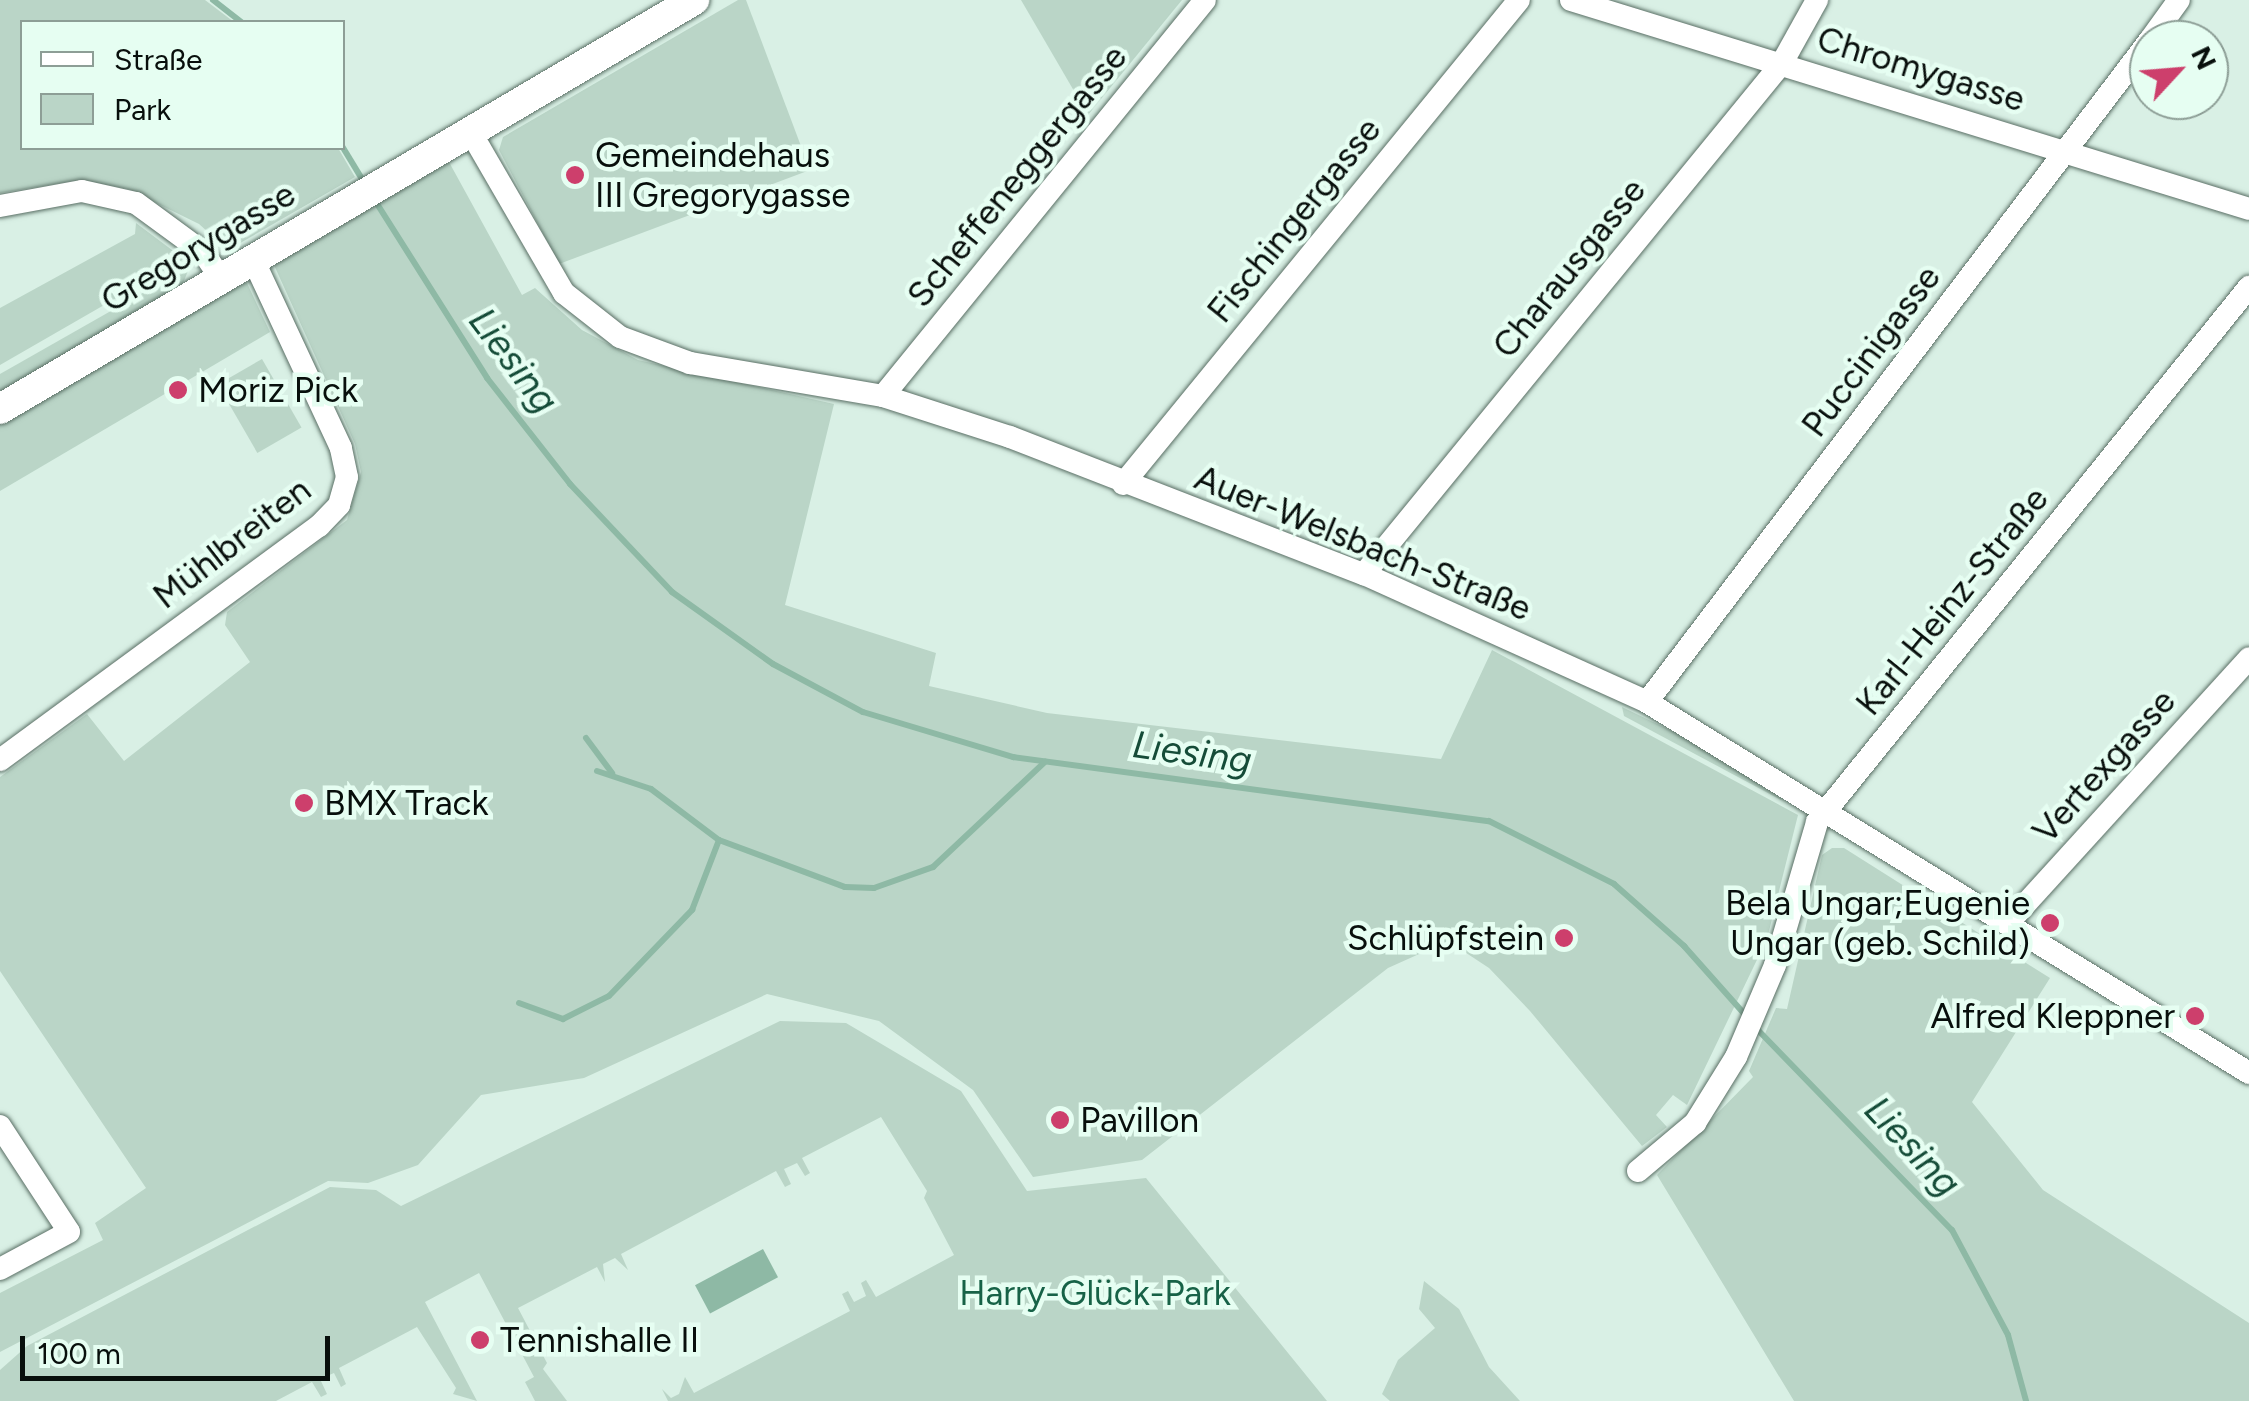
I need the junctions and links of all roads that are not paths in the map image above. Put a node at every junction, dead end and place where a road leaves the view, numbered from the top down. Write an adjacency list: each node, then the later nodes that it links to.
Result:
1 (694, 0): 10 (street, Gregorygasse)
2 (1205, 0): 17 (street, Scheffeneggergasse)
3 (1519, 0): 19 (street, Fischingergasse)
4 (1571, 0): 8 (street, Chromygasse)
5 (1816, 0): 8 (street, Charausgasse)
6 (2180, 0): 7 (street, Puccinigasse)
7 (2164, 20)
8 (1782, 63): 11 (street, Chromygasse); 20 (street, Charausgasse)
9 (2129, 67): 11 (street, Puccinigasse)
10 (470, 132): 14 (street, Gregorygasse); 17 (street, Auer-Welsbach-Straße)
11 (2068, 151): 13 (street, Chromygasse); 22 (street, Puccinigasse)
12 (0, 206): 15 (street)
13 (2249, 209)
14 (252, 258): 15 (street, Gregorygasse); 23 (street, Mühlbreiten)
15 (220, 277): 18 (street, Gregorygasse)
16 (2249, 287): 24 (street, Karl-Heinz-Straße)
17 (883, 396): 19 (street, Auer-Welsbach-Straße)
18 (0, 409)
19 (1123, 484): 20 (street, Auer-Welsbach-Straße)
20 (1364, 574): 22 (street, Auer-Welsbach-Straße)
21 (2249, 658): 25 (street, Vertexgasse)
22 (1646, 702): 24 (street, Auer-Welsbach-Straße)
23 (0, 760)
24 (1829, 809): 25 (street, Auer-Welsbach-Straße); 28 (street, Karl-Heinz-Straße)
25 (2010, 922): 26 (street, Auer-Welsbach-Straße)
26 (2249, 1073)
27 (0, 1126): 29 (street)
28 (1638, 1170)
29 (0, 1269)

